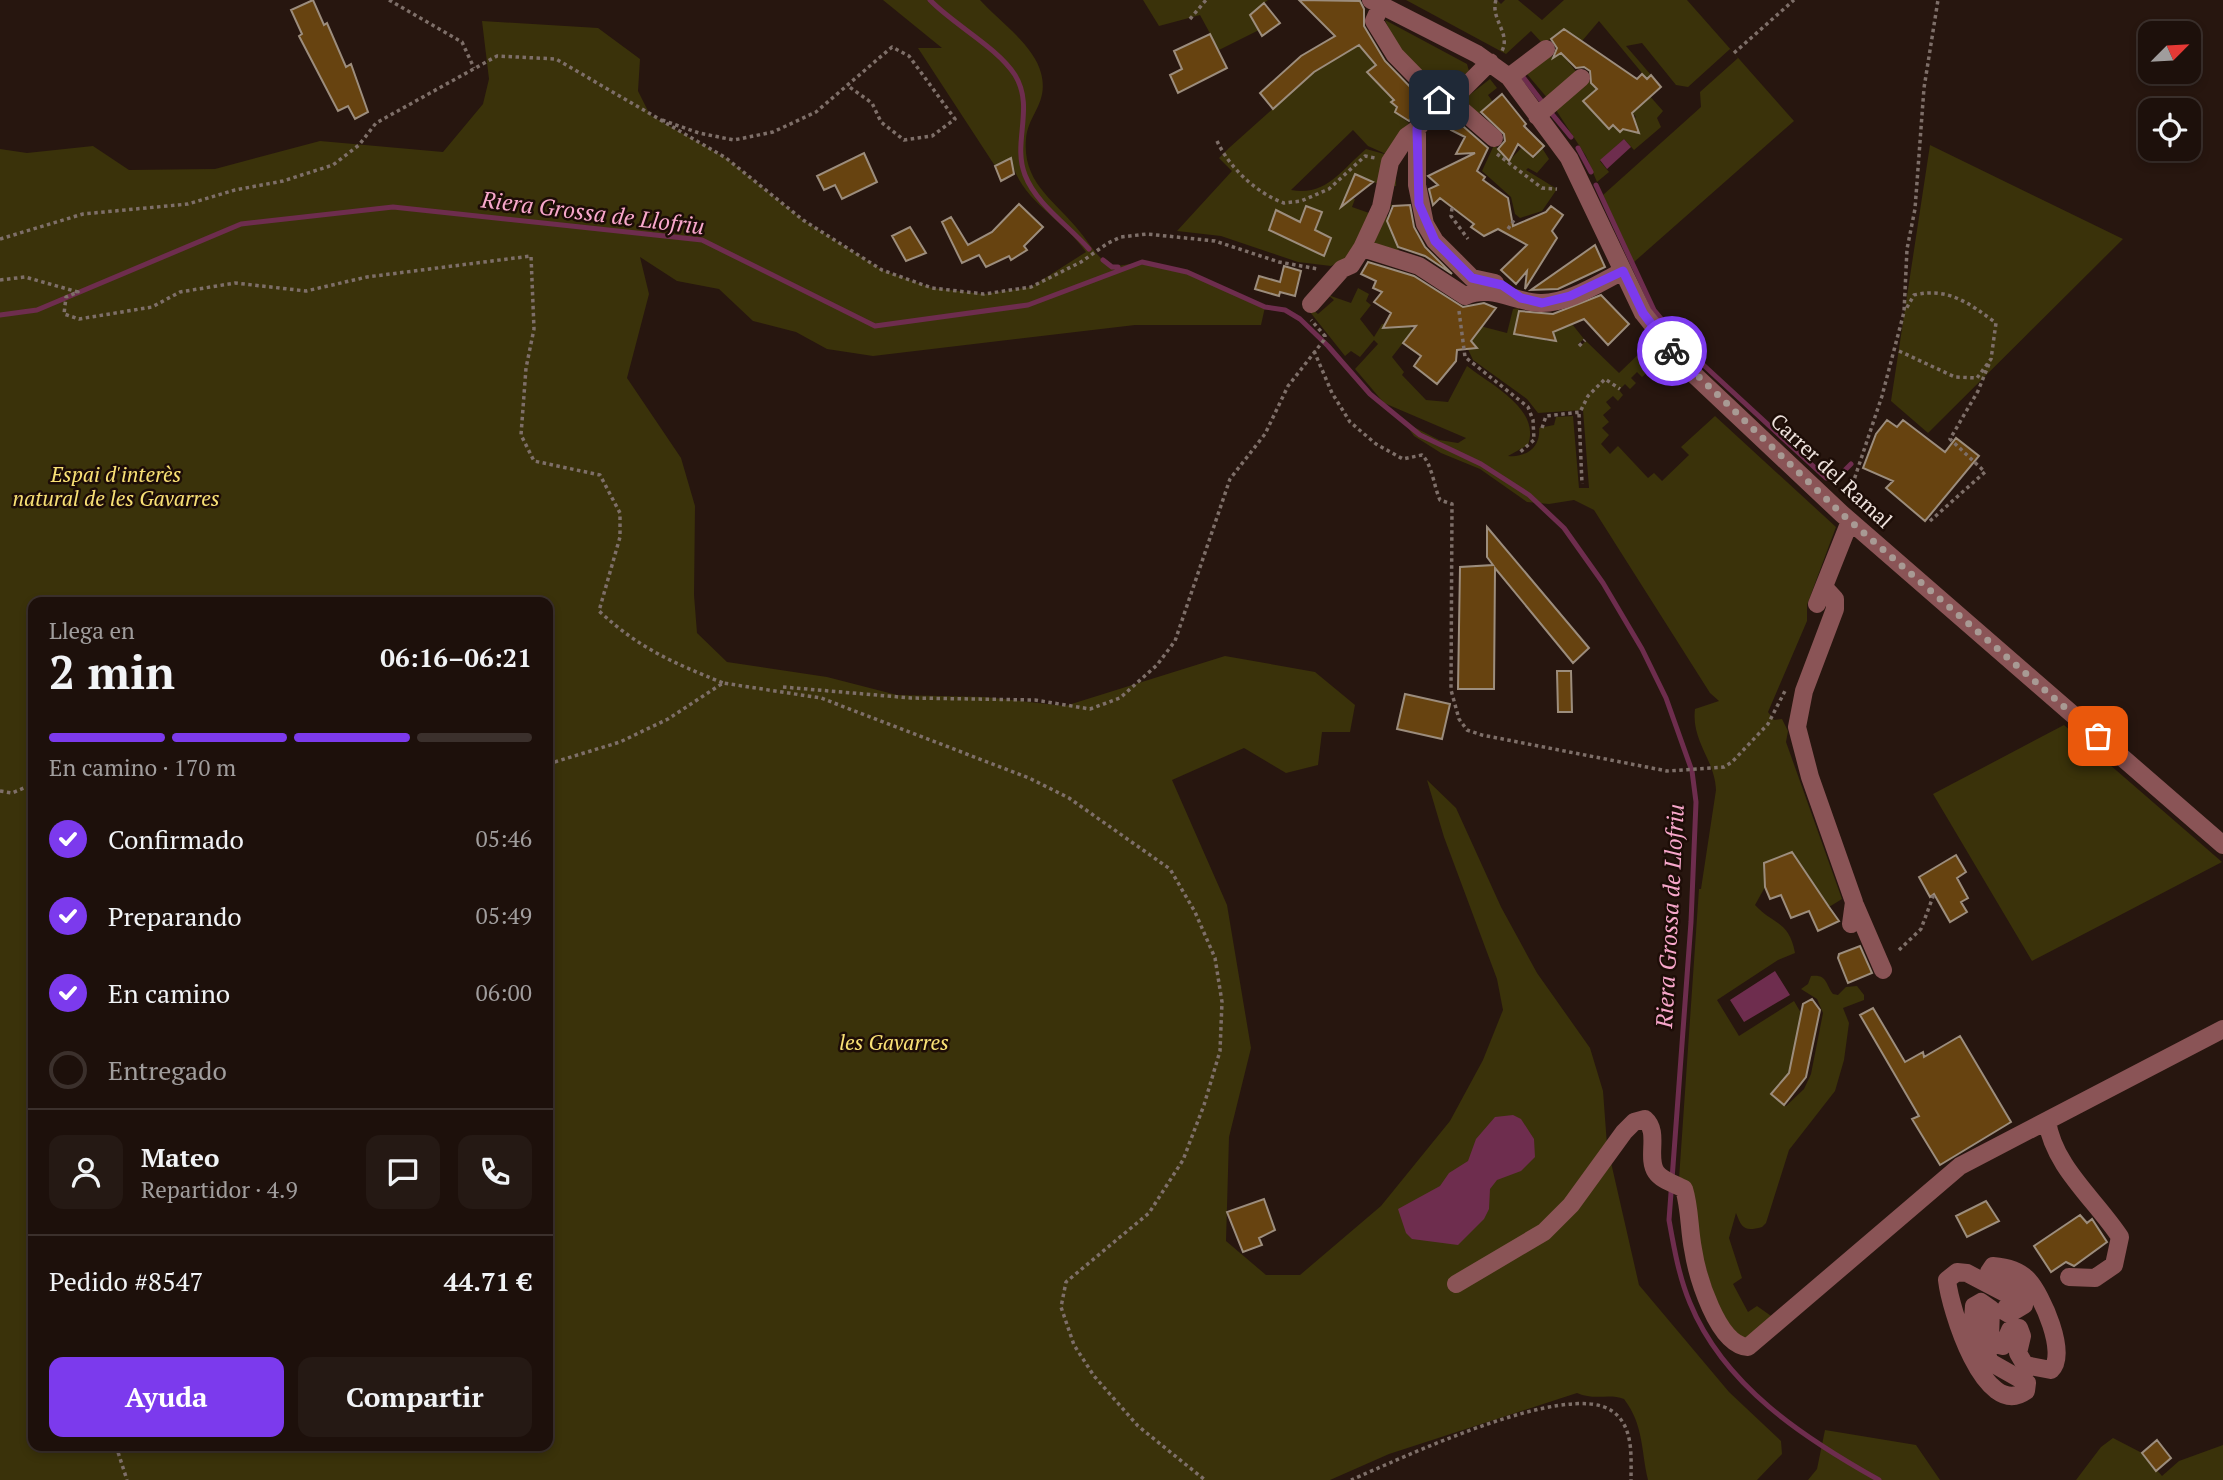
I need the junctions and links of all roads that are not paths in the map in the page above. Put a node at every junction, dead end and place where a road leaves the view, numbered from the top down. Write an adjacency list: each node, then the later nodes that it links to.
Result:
1 (1376, 2): 3 (street, Carrer del Ramal); 6 (street)
2 (1546, 49): 4 (street)
3 (1496, 56): 4 (street, Carrer del Ramal); 6 (street)
4 (1509, 77): 7 (street, Carrer del Ramal)
5 (1581, 78): 7 (street)
6 (1443, 99): 8 (street); 9 (street)
7 (1537, 116): 11 (street, Carrer del Ramal)
8 (1417, 129): 10 (street); 12 (street)
9 (1494, 138)
10 (1362, 248): 12 (street); 13 (street)
11 (1623, 271): 12 (street); 14 (street, Carrer del Ramal)
12 (1521, 298)
13 (1311, 303)
14 (1846, 518): 15 (street, Carrer del Ramal); 16 (street)
15 (2223, 845)
16 (1854, 902): 17 (street); 18 (street)
17 (1851, 924)
18 (1883, 970)
19 (2223, 1029): 20 (street)
20 (2047, 1121): 22 (street); 23 (street)
21 (2012, 1270): 21 (street)
22 (2069, 1277)
23 (1456, 1284)

